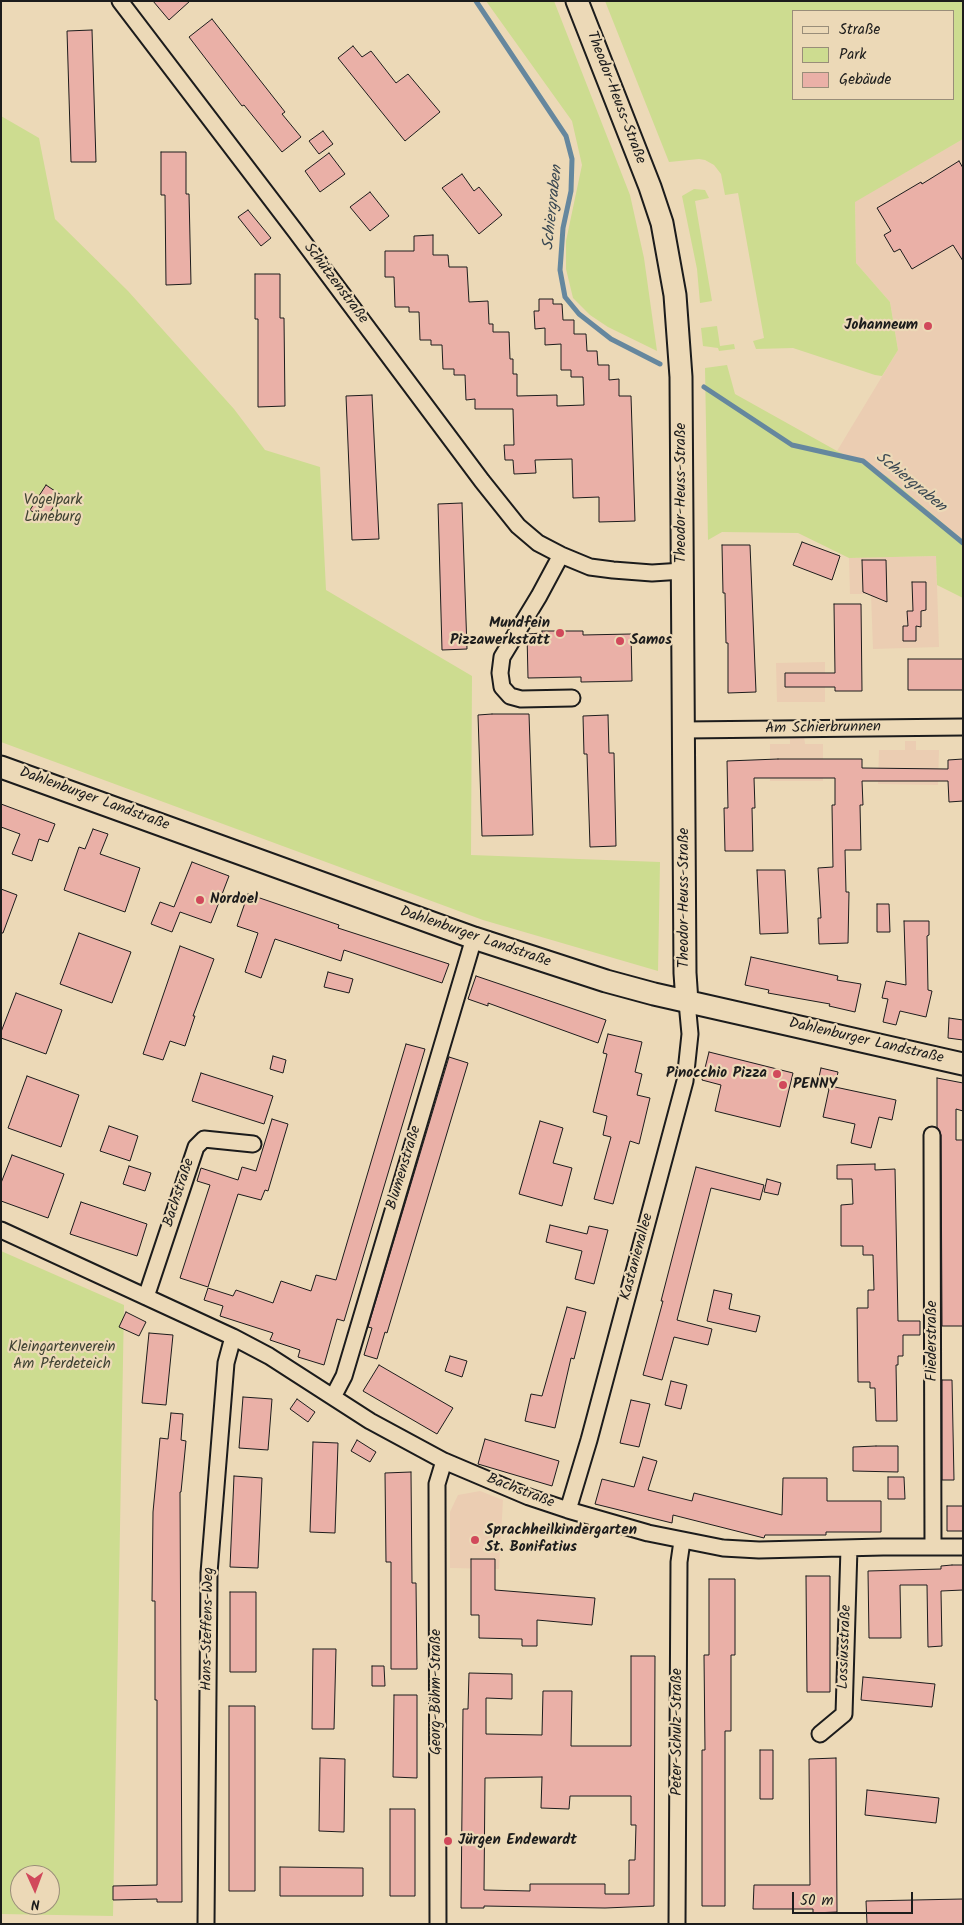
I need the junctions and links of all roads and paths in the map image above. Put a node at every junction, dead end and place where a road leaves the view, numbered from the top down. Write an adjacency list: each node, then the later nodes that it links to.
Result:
1 (120, 1): 3 (street, Schützenstraße)
2 (577, 1): 4 (main road, Theodor-Heuss-Straße)
3 (561, 555): 4 (street, Schützenstraße); 5 (street)
4 (683, 571): 7 (main road, Theodor-Heuss-Straße)
5 (572, 698)
6 (963, 727): 7 (street, Am Schierbrunnen)
7 (684, 730): 10 (main road, Theodor-Heuss-Straße)
8 (1, 767): 9 (main road, Dahlenburger Landstraße)
9 (474, 938): 10 (main road, Dahlenburger Landstraße); 17 (street, Blumenstraße)
10 (687, 1002): 11 (main road, Dahlenburger Landstraße); 19 (street, Kastanienallee)
11 (963, 1064)
12 (932, 1135): 21 (street, Fliederstraße)
13 (253, 1144): 15 (street, Bachstraße)
14 (1, 1230): 15 (street, Bachstraße)
15 (146, 1297): 16 (street, Bachstraße)
16 (233, 1337): 17 (street, Bachstraße); 25 (street, Hans-Steffens-Weg)
17 (334, 1397): 18 (street, Bachstraße)
18 (444, 1461): 19 (street, Bachstraße); 26 (street, Georg-Böhm-Straße)
19 (568, 1510): 20 (street, Bachstraße)
20 (682, 1541): 23 (street, Bachstraße); 27 (street, Peter-Schulz-Straße)
21 (934, 1547): 22 (street, Bachstraße); 23 (street, Bachstraße)
22 (963, 1547)
23 (849, 1548): 24 (street, Lossiusstraße)
24 (820, 1734)
25 (206, 1924)
26 (438, 1924)
27 (677, 1924)

